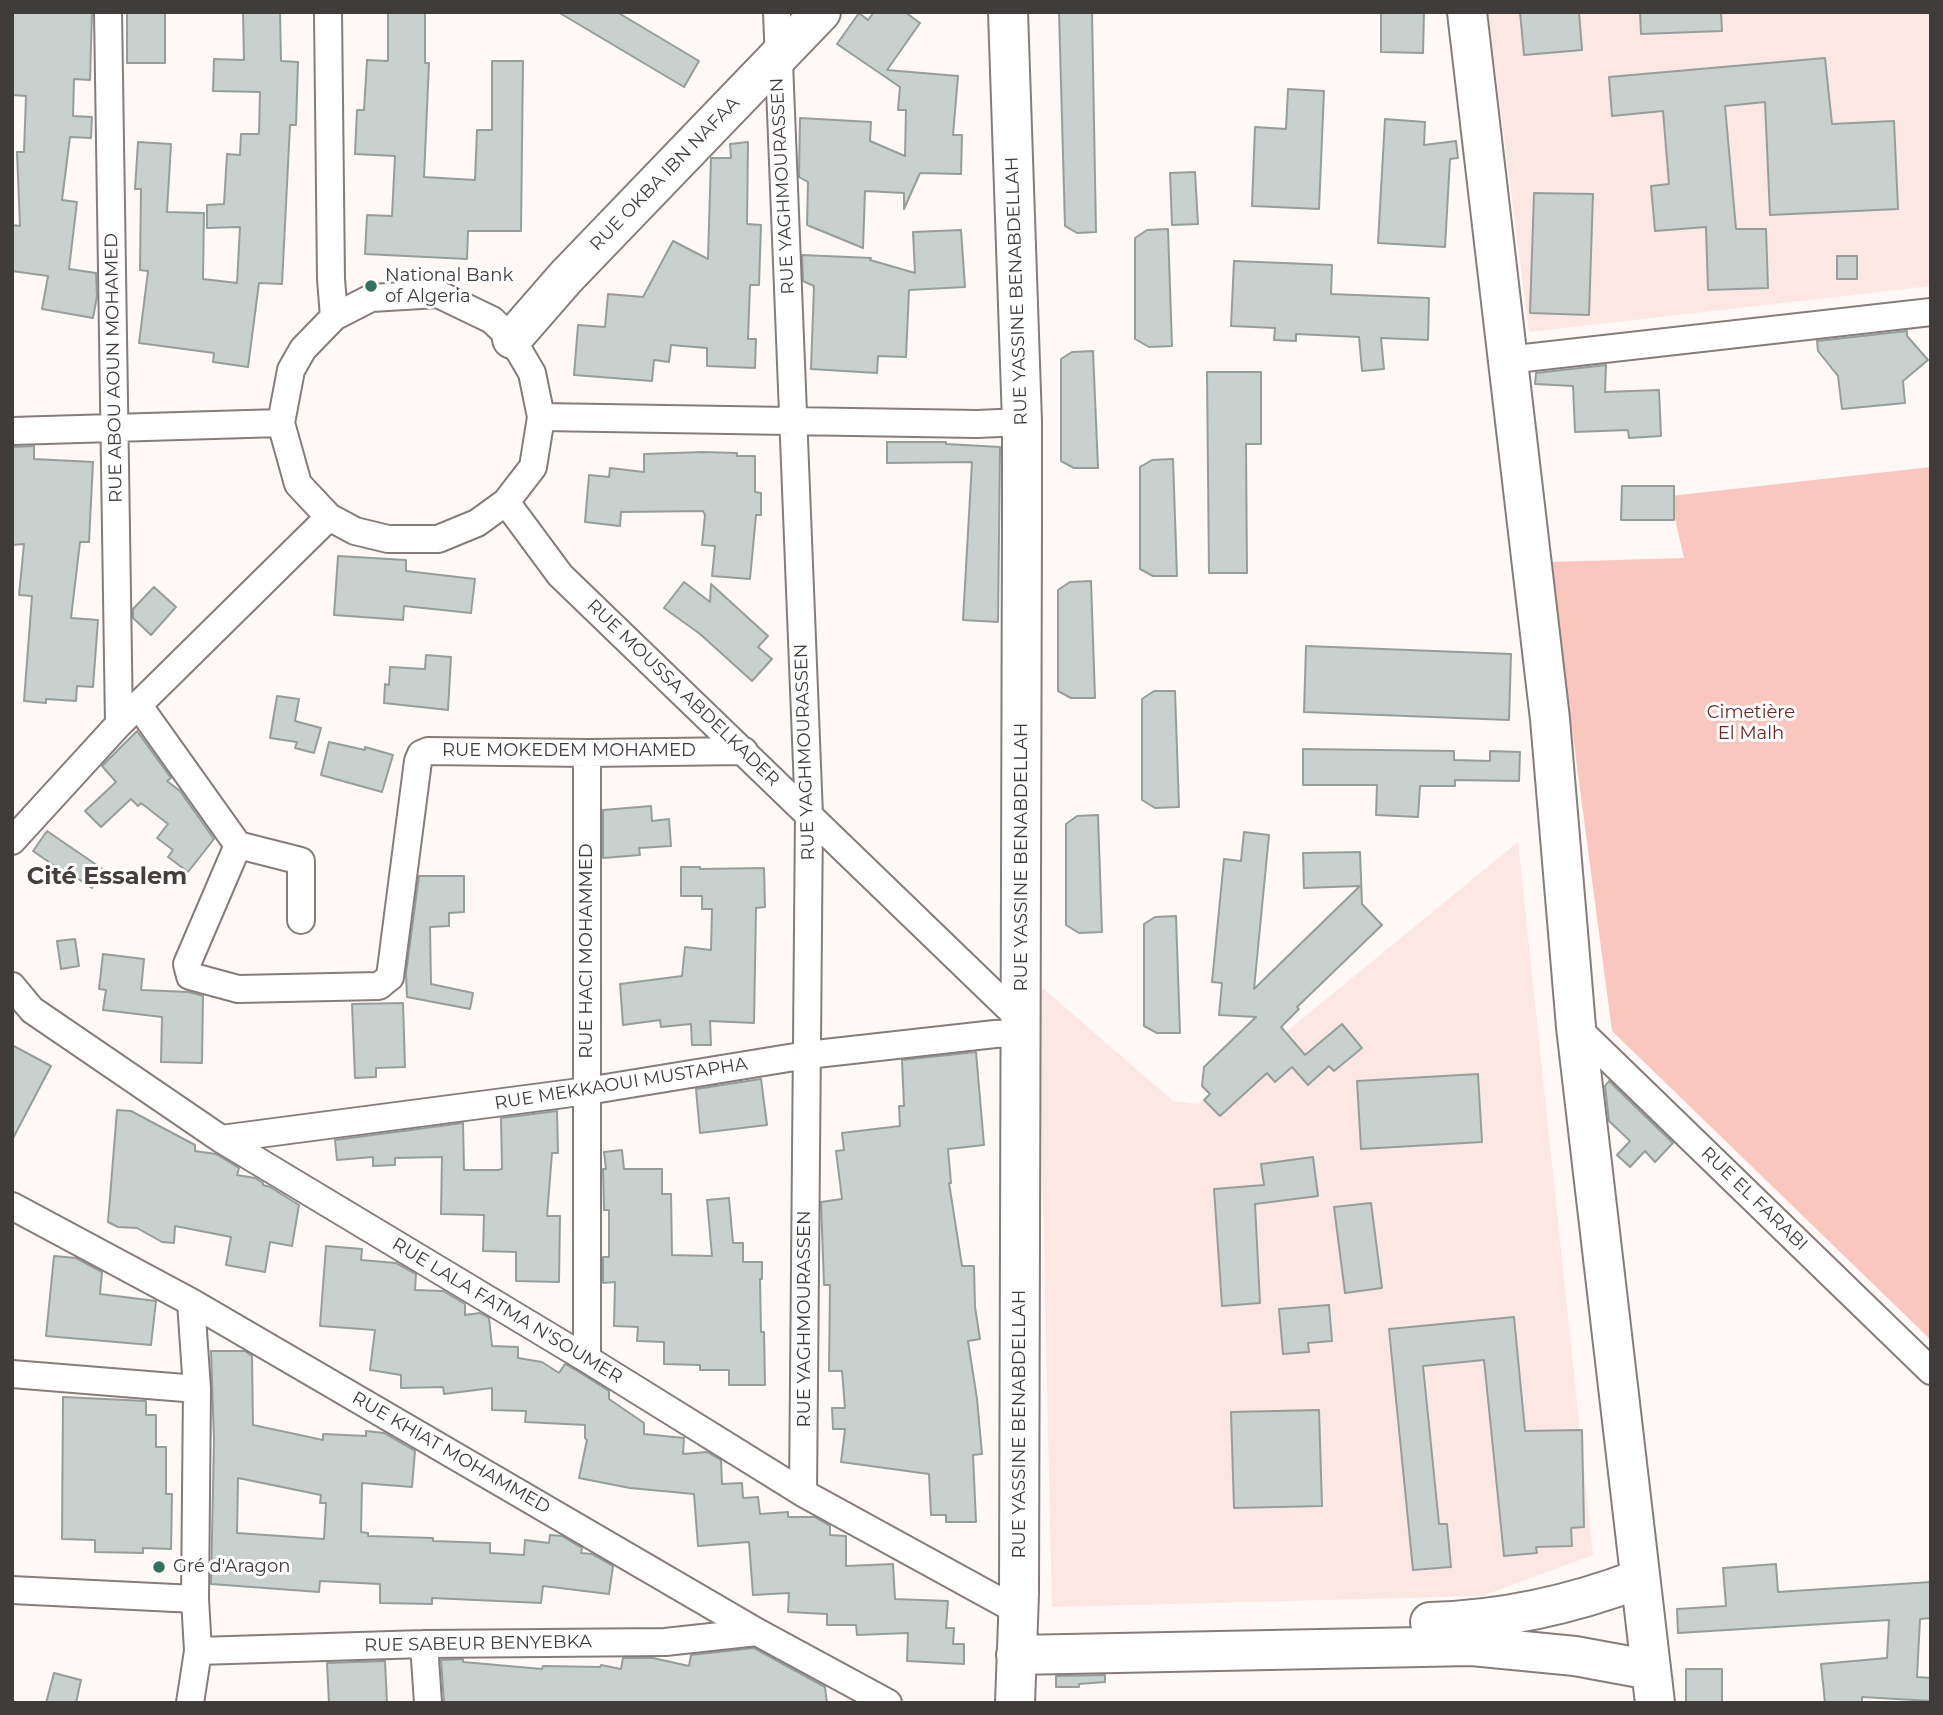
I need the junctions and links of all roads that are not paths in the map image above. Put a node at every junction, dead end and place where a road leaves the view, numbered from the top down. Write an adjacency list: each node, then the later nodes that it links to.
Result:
1 (108, 12): 16 (street, RUE ABOU AOUN MOHAMED)
2 (328, 12): 9 (street)
3 (777, 12): 7 (street, RUE YAGHMOURASSEN)
4 (821, 12): 7 (street, RUE OKBA IBN NAFAA)
5 (1008, 12): 14 (street, RUE YASSINE BENABDELLAH)
6 (1467, 12): 11 (street)
7 (777, 57): 10 (street, RUE OKBA IBN NAFAA); 13 (street, RUE YAGHMOURASSEN)
8 (1931, 312): 11 (street)
9 (334, 317): 10 (street); 15 (street)
10 (512, 339): 12 (street)
11 (1507, 360): 30 (street)
12 (541, 417): 13 (street); 18 (street)
13 (794, 422): 14 (street); 24 (street, RUE YAGHMOURASSEN)
14 (1022, 422): 29 (street, RUE YASSINE BENABDELLAH)
15 (281, 423): 16 (street); 19 (street)
16 (115, 426): 17 (street); 21 (street, RUE ABOU AOUN MOHAMED)
17 (12, 431)
18 (506, 502): 19 (street); 22 (street, RUE MOUSSA ABDELKADER)
19 (329, 517): 20 (street)
20 (139, 706): 21 (street); 26 (street)
21 (119, 724): 25 (street)
22 (744, 751): 23 (street, RUE MOKEDEM MOHAMED); 24 (street, RUE MOUSSA ABDELKADER)
23 (587, 754): 26 (street, RUE MOKEDEM MOHAMED); 32 (street, RUE HACI MOHAMMED)
24 (809, 815): 29 (street, RUE MOUSSA ABDELKADER); 31 (street, RUE YAGHMOURASSEN)
25 (12, 842)
26 (238, 845): 27 (street)
27 (301, 920)
28 (12, 986): 33 (street, RUE LALA FATMA N'SOUMER)
29 (1022, 1027): 31 (street, RUE MEKKAOUI MUSTAPHA); 45 (street, RUE YASSINE BENABDELLAH)
30 (1576, 1027): 37 (street, RUE EL FARABI); 41 (street)
31 (807, 1055): 32 (street, RUE MEKKAOUI MUSTAPHA); 40 (street, RUE YAGHMOURASSEN)
32 (587, 1091): 33 (street, RUE MEKKAOUI MUSTAPHA); 36 (street, RUE HACI MOHAMMED)
33 (221, 1139): 36 (street, RUE LALA FATMA N'SOUMER)
34 (12, 1206): 35 (street, RUE KHIAT MOHAMMED)
35 (191, 1302): 39 (street); 44 (street, RUE KHIAT MOHAMMED)
36 (587, 1359): 40 (street, RUE LALA FATMA N'SOUMER)
37 (1931, 1371)
38 (12, 1374): 39 (street)
39 (197, 1390): 43 (street)
40 (803, 1493): 45 (street, RUE LALA FATMA N'SOUMER)
41 (1639, 1579): 45 (street); 48 (street)
42 (12, 1590): 43 (street)
43 (195, 1599): 47 (street)
44 (757, 1632): 46 (street, RUE SABEUR BENYEBKA); 51 (street, RUE KHIAT MOHAMMED)
45 (1017, 1632): 48 (street); 52 (street, RUE YASSINE BENABDELLAH)
46 (424, 1644): 47 (street, RUE SABEUR BENYEBKA); 50 (street)
47 (198, 1651): 49 (street)
48 (1653, 1686)
49 (190, 1703)
50 (428, 1703)
51 (888, 1703)
52 (1015, 1703)

